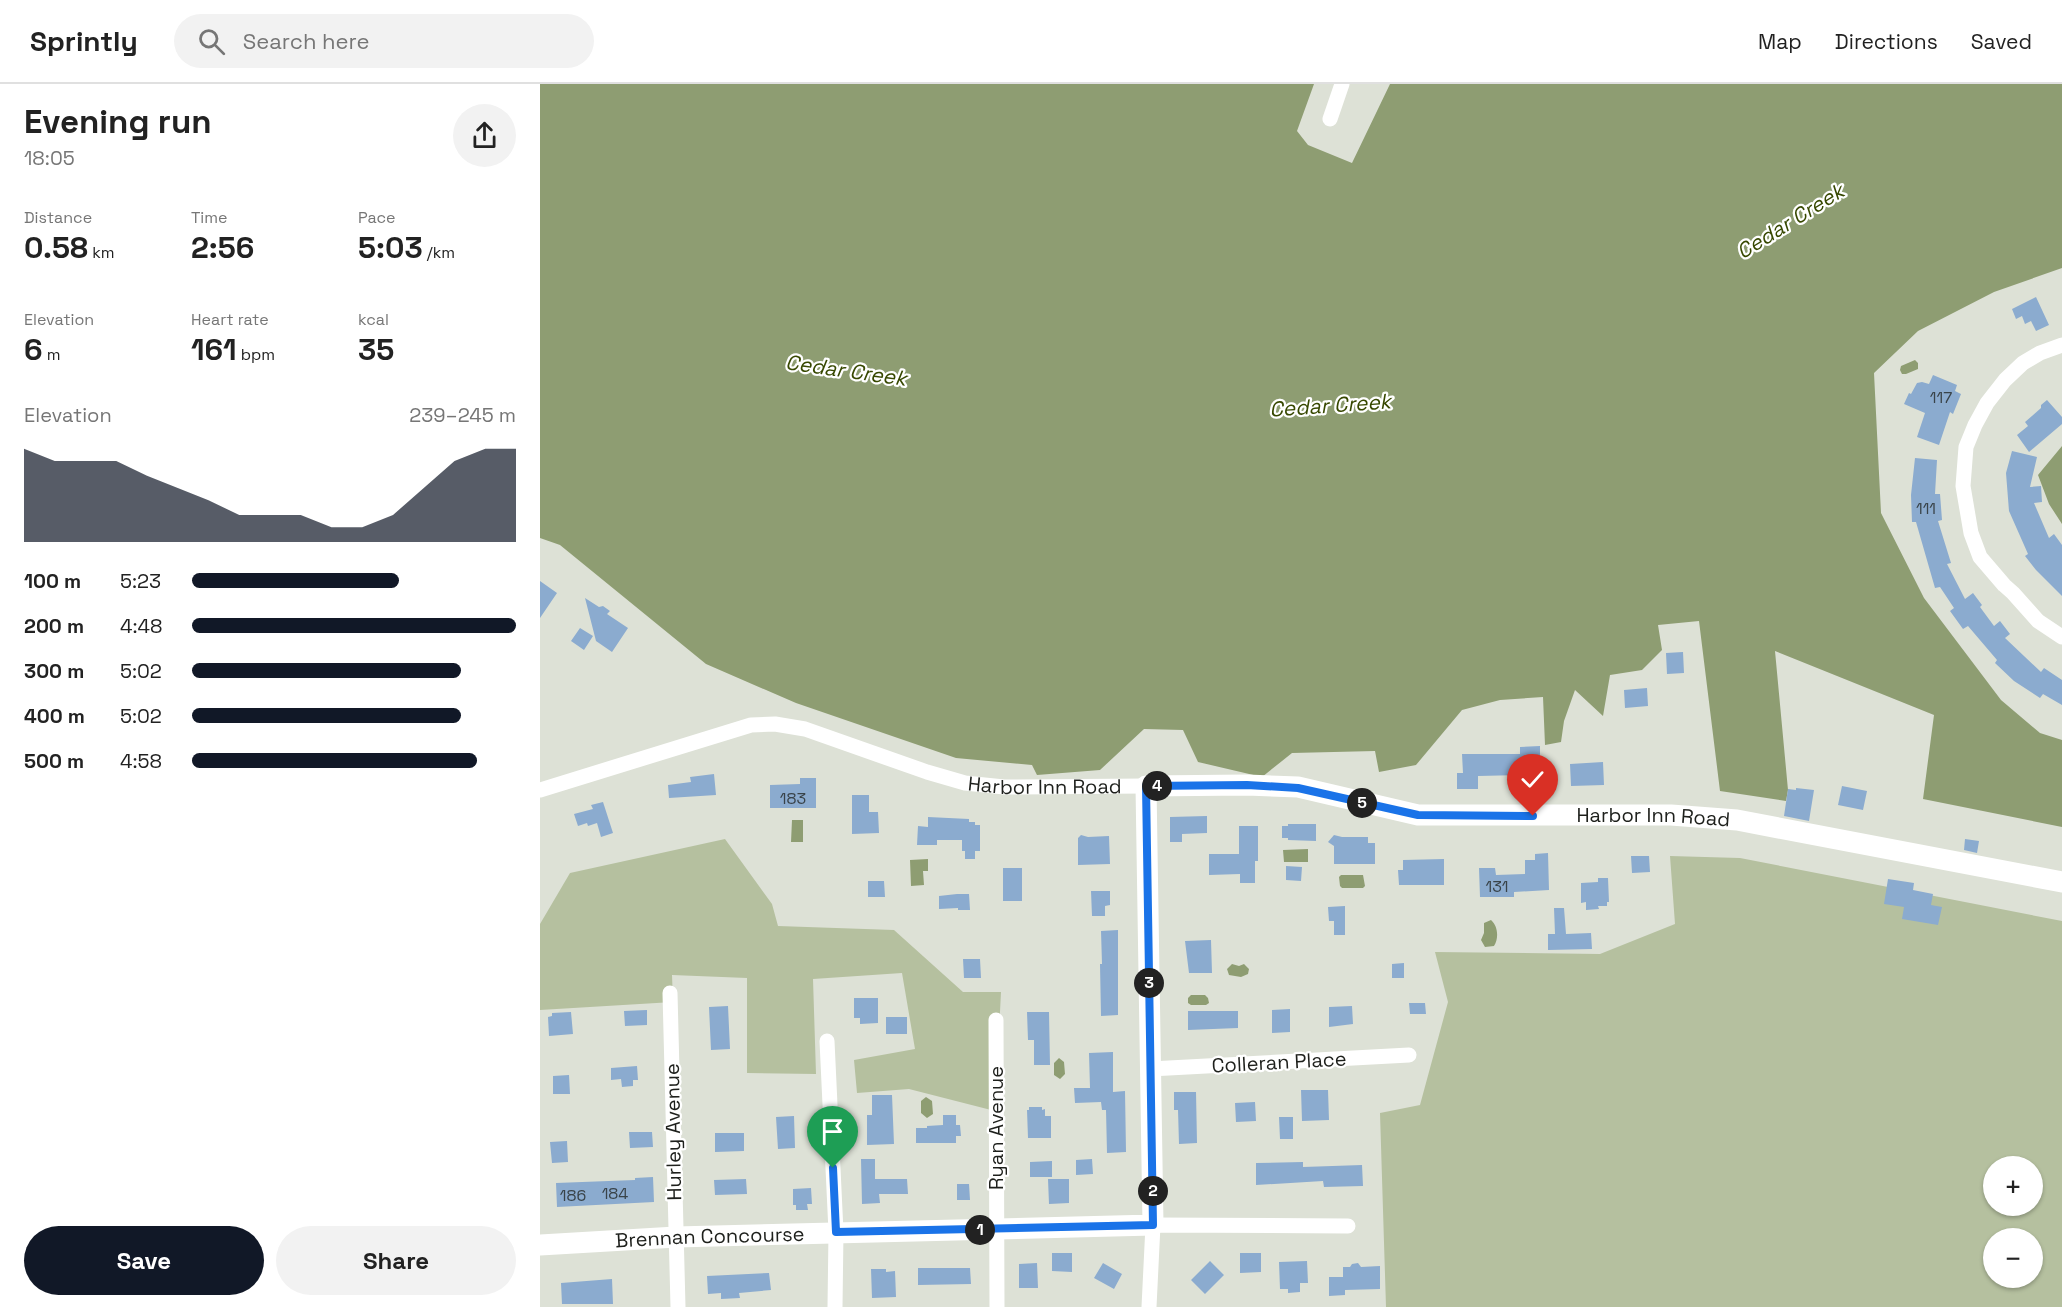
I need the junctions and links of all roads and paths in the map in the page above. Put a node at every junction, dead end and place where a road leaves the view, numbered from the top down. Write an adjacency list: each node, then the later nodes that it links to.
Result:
1 (1342, 84): 2 (street)
2 (1330, 119)
3 (2062, 345): 4 (street)
4 (2062, 637)
5 (1146, 786): 6 (street, Harbor Inn Road); 7 (main road, Harbor Inn Road); 12 (main road)
6 (540, 789)
7 (2062, 882)
8 (670, 993): 17 (street, Hurley Avenue)
9 (996, 1020): 15 (street, Ryan Avenue)
10 (827, 1041): 16 (street)
11 (1409, 1054): 12 (street, Colleran Place)
12 (1150, 1069): 13 (main road)
13 (1153, 1225): 14 (street, Brennan Concourse); 15 (main road, Brennan Concourse); 22 (street)
14 (1347, 1226)
15 (995, 1230): 16 (main road, Brennan Concourse); 21 (street, Ryan Avenue)
16 (836, 1232): 17 (main road, Brennan Concourse); 20 (street)
17 (676, 1237): 18 (main road, Brennan Concourse); 19 (street, Hurley Avenue)
18 (540, 1245)
19 (678, 1307)
20 (836, 1307)
21 (997, 1307)
22 (1149, 1307)

